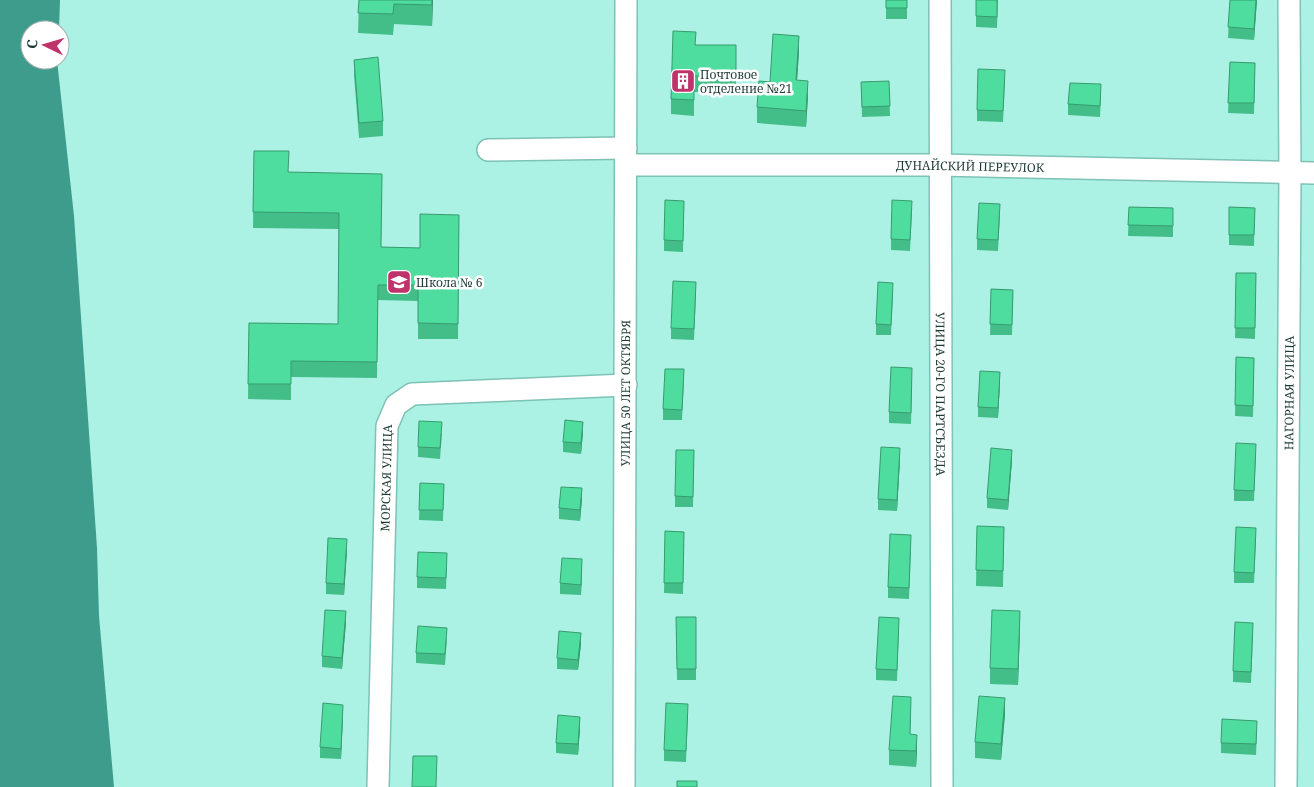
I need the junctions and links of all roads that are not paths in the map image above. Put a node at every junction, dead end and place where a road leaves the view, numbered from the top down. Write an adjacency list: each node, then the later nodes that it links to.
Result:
1 (626, 0): 5 (street, УЛИЦА 50 ЛЕТ ОКТЯБРЯ)
2 (940, 0): 6 (street, УЛИЦА 20-ГО ПАРТСЪЕЗДА)
3 (1289, 0): 7 (street, НАГОРНАЯ УЛИЦА)
4 (488, 150): 5 (street, ДУНАЙСКИЙ ПЕРЕУЛОК)
5 (626, 157): 6 (street, ДУНАЙСКИЙ ПЕРЕУЛОК); 9 (street, УЛИЦА 50 ЛЕТ ОКТЯБРЯ)
6 (939, 165): 7 (street, ДУНАЙСКИЙ ПЕРЕУЛОК); 12 (street, УЛИЦА 20-ГО ПАРТСЪЕЗДА)
7 (1290, 173): 8 (street, ДУНАЙСКИЙ ПЕРЕУЛОК); 13 (street, НАГОРНАЯ УЛИЦА)
8 (1314, 173)
9 (626, 385): 10 (street, МОРСКАЯ УЛИЦА); 11 (street, УЛИЦА 50 ЛЕТ ОКТЯБРЯ)
10 (378, 787)
11 (624, 787)
12 (942, 787)
13 (1286, 787)

